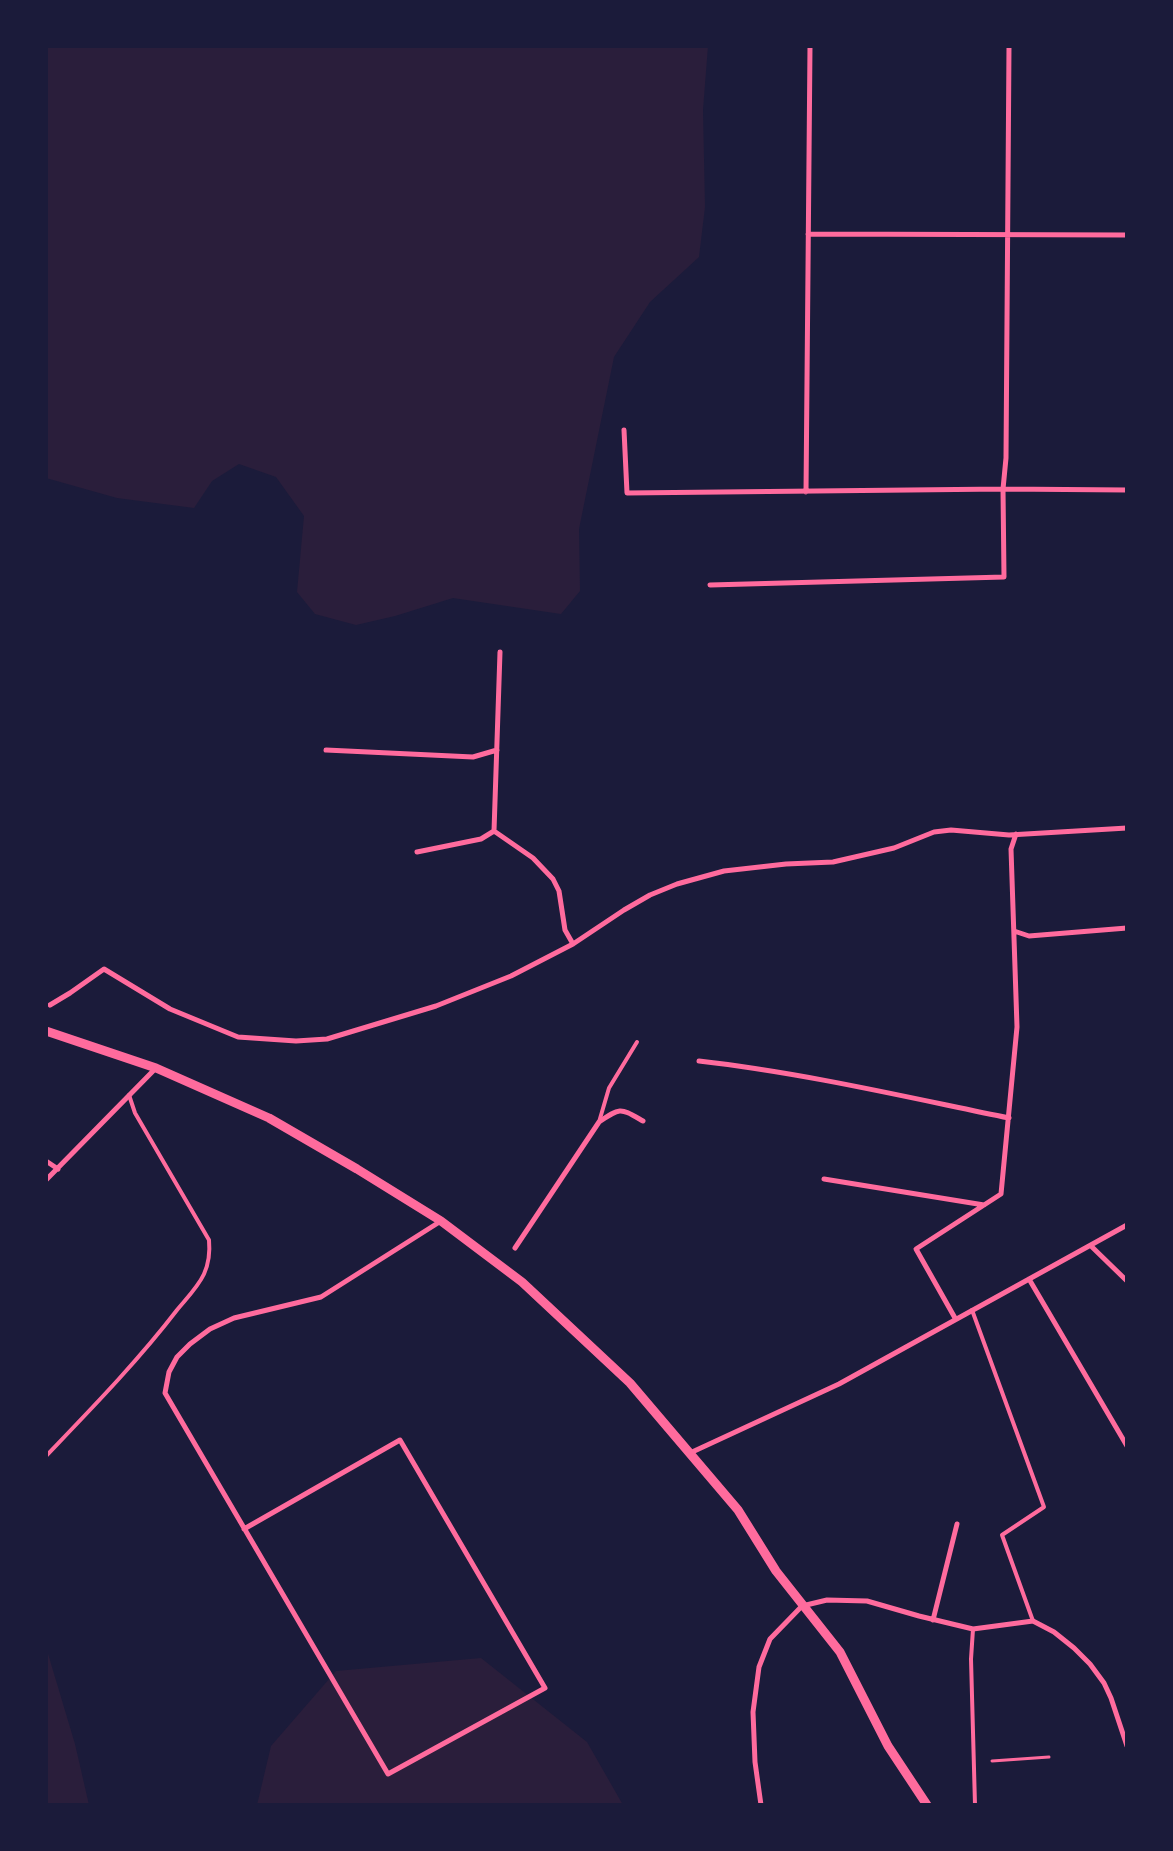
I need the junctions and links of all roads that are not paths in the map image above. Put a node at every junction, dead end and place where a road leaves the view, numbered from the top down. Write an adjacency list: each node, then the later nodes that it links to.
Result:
1 (810, 46): 3 (street)
2 (1009, 46): 4 (street)
3 (808, 234): 4 (street); 9 (street)
4 (1007, 234): 5 (street); 7 (street)
5 (1127, 235)
6 (624, 430): 9 (street)
7 (1003, 489): 8 (street); 9 (street); 10 (street)
8 (1127, 490)
9 (806, 492)
10 (710, 585)
11 (500, 652): 13 (street)
12 (326, 750): 13 (street)
13 (497, 750): 15 (street)
14 (1127, 828): 16 (street)
15 (494, 831): 17 (street); 20 (street)
16 (1016, 834): 19 (street); 20 (street)
17 (417, 852)
18 (1127, 928): 19 (street)
19 (1014, 931): 27 (street)
20 (573, 944): 21 (street)
21 (50, 1005)
22 (46, 1031): 25 (street)
23 (637, 1042): 29 (lane)
24 (699, 1061): 27 (street)
25 (156, 1068): 26 (street); 35 (street)
26 (129, 1095): 31 (street); 45 (lane)
27 (1009, 1118): 34 (street)
28 (643, 1121): 29 (street)
29 (599, 1122): 38 (street)
30 (46, 1161): 31 (street)
31 (58, 1169): 33 (street)
32 (824, 1179): 34 (street)
33 (46, 1180)
34 (984, 1205): 42 (street)
35 (441, 1221): 44 (street); 47 (street)
36 (1127, 1225): 37 (street)
37 (1091, 1246): 39 (street); 40 (street)
38 (514, 1248)
39 (1029, 1279): 41 (street); 43 (street)
40 (1127, 1281)
41 (972, 1310): 42 (street); 50 (lane)
42 (956, 1318): 44 (street)
43 (1127, 1446)
44 (690, 1453): 48 (street)
45 (46, 1456)
46 (957, 1524): 49 (street)
47 (244, 1529): 47 (street)
48 (802, 1606): 49 (street); 53 (street); 54 (street)
49 (934, 1620): 51 (street)
50 (1033, 1621): 51 (street); 52 (street)
51 (973, 1629): 55 (lane)
52 (1127, 1746)
53 (761, 1805)
54 (927, 1805)
55 (975, 1805)

